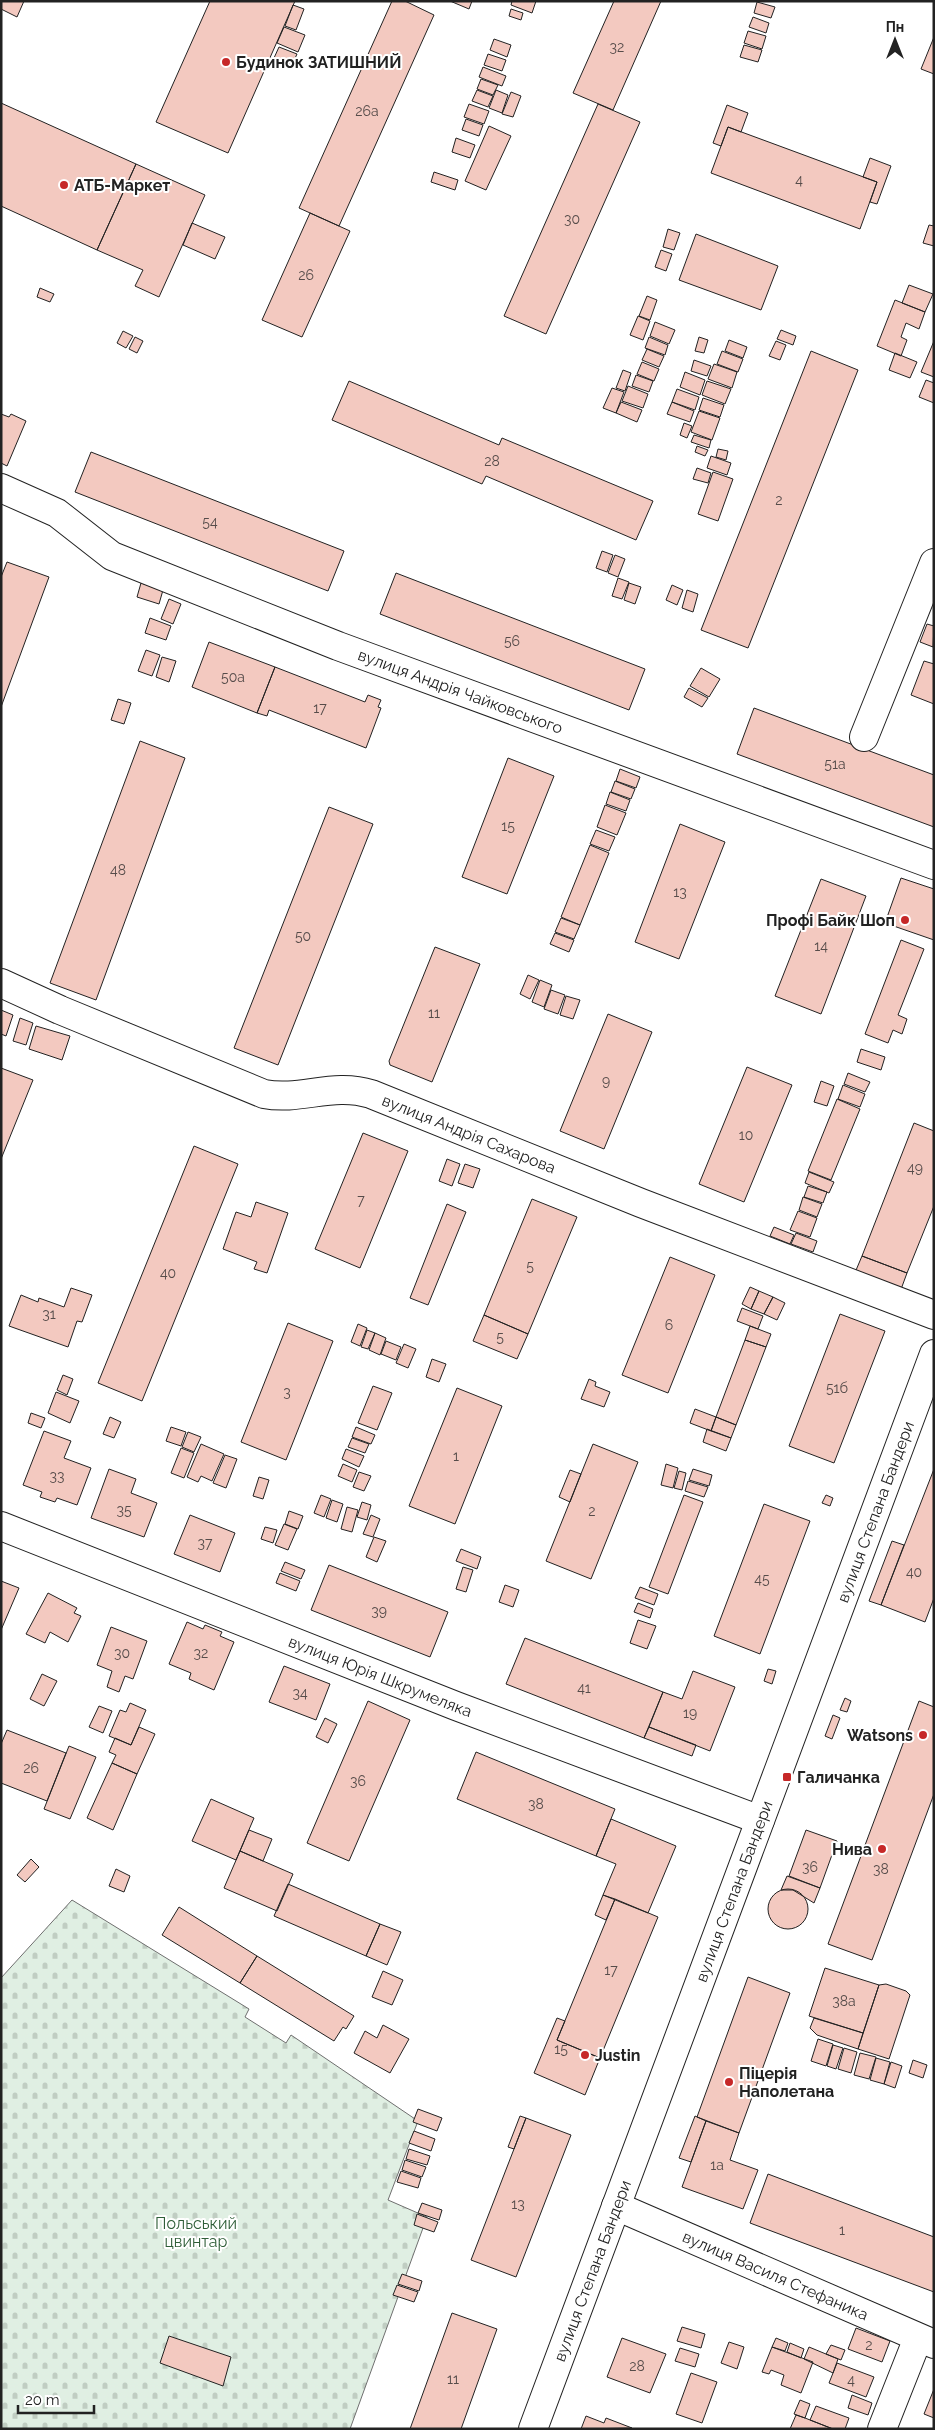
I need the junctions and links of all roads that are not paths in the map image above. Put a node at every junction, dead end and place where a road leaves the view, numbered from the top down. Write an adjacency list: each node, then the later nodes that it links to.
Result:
1 (1, 488): 4 (street, вулиця Андрія Чайковського)
2 (934, 562): 3 (street)
3 (864, 737)
4 (934, 865)
5 (1, 983): 6 (street, вулиця Андрія Сахарова)
6 (934, 1315)
7 (934, 1355): 9 (street, вулиця Степана Бандери)
8 (1, 1526): 9 (street, вулиця Юрія Шкрумеляка)
9 (760, 1820): 10 (street, вулиця Степана Бандери)
10 (616, 2206): 11 (street, вулиця Василя Стефаника); 12 (street, вулиця Степана Бандери)
11 (926, 2341): 13 (street)
12 (533, 2429)
13 (882, 2429)

